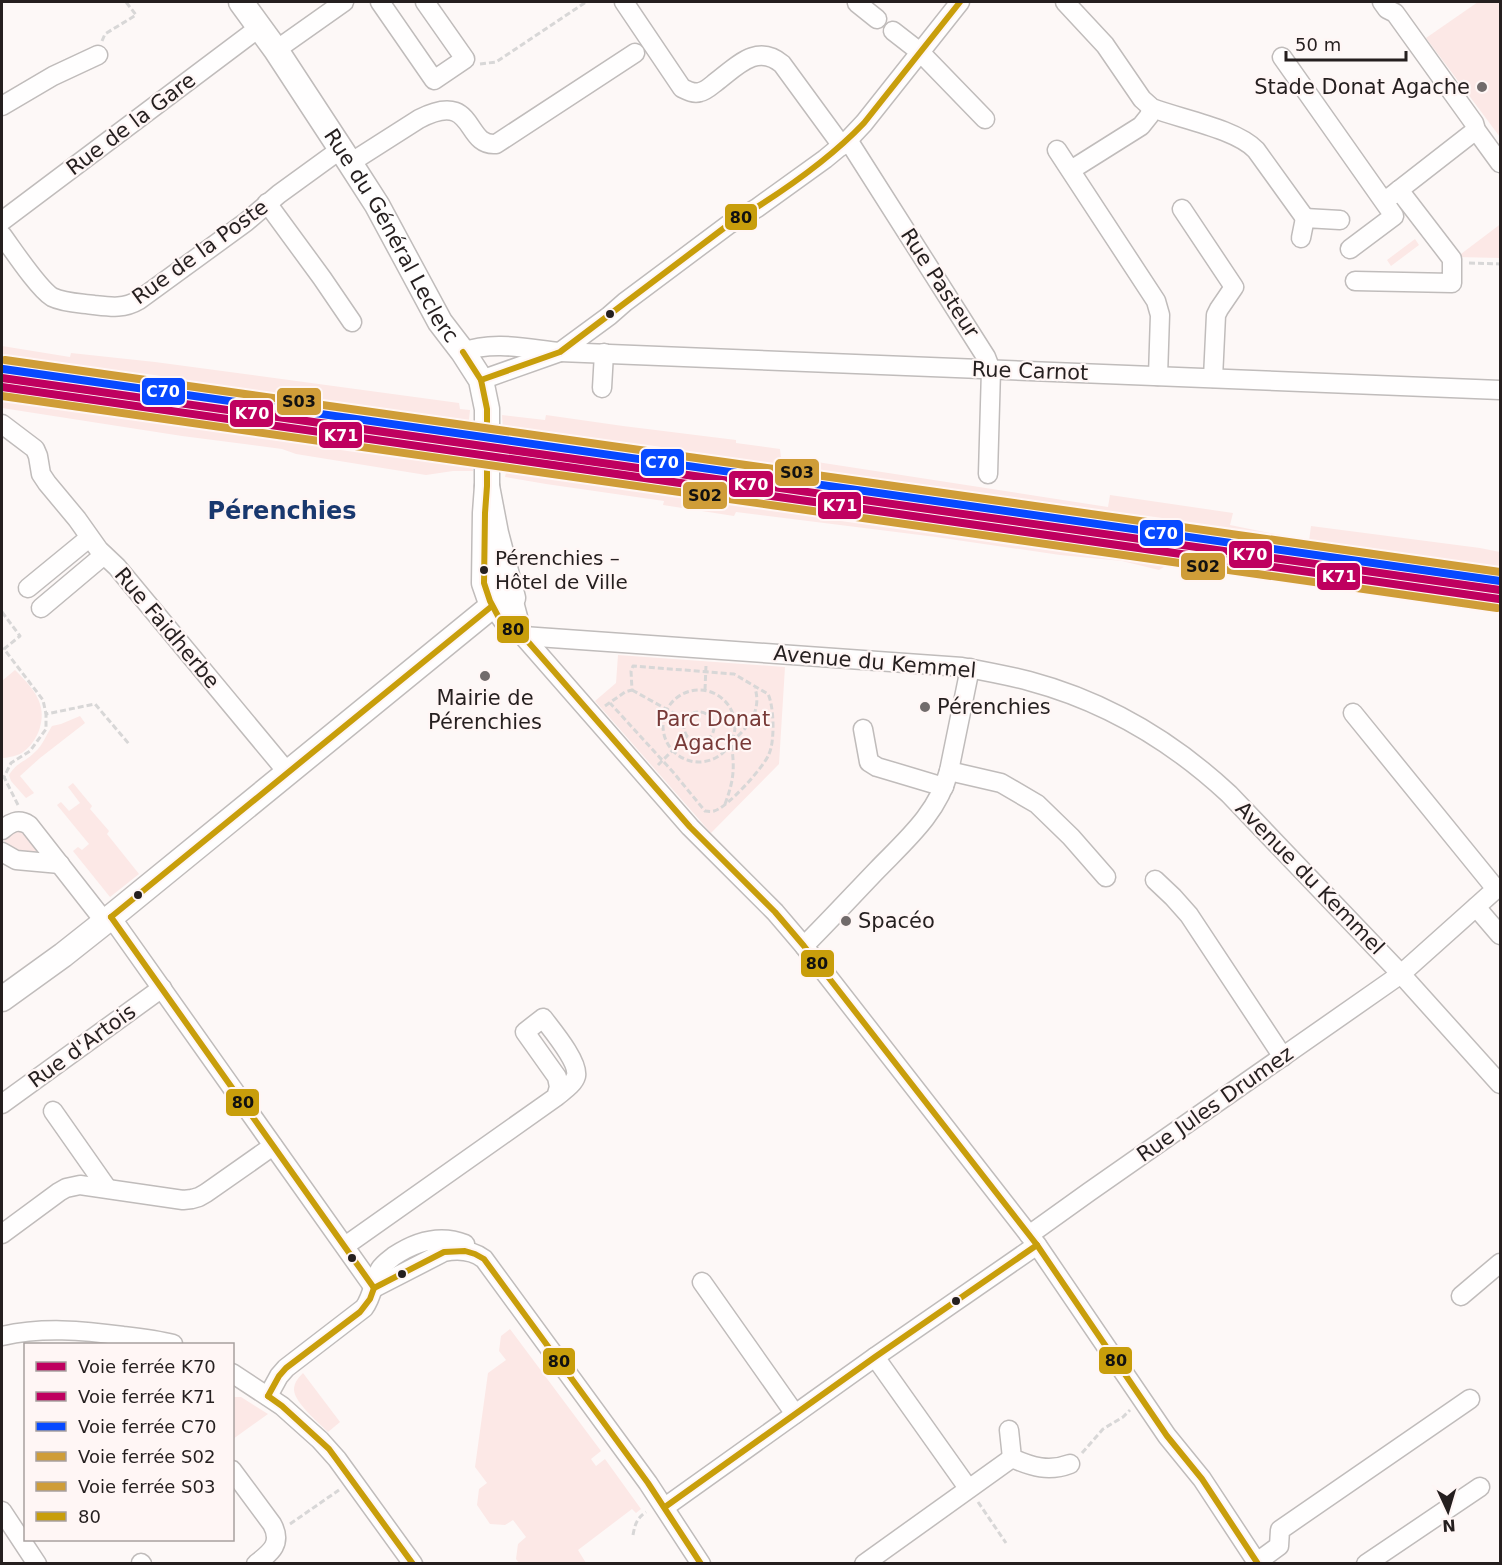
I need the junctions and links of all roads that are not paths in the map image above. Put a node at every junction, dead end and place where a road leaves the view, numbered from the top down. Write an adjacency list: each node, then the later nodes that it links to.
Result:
1 (241, 2): 11 (main road, Rue du Général Leclerc)
2 (344, 2): 13 (street)
3 (380, 2): 4 (street)
4 (425, 2)
5 (624, 2): 22 (street, Rue Pasteur)
6 (960, 2): 14 (street)
7 (1065, 2): 19 (street)
8 (1382, 2): 21 (street)
9 (857, 3): 10 (street)
10 (877, 19)
11 (260, 27): 13 (main road, Rue du Général Leclerc); 33 (street, Rue de la Gare)
12 (893, 31): 14 (street)
13 (276, 50): 24 (main road, Rue du Général Leclerc)
14 (920, 52): 20 (street); 22 (street)
15 (635, 53): 24 (street, Rue de la Poste)
16 (98, 55): 18 (street)
17 (1282, 57): 28 (street)
18 (2, 106)
19 (1152, 108): 26 (street); 31 (street)
20 (985, 120)
21 (1476, 130): 25 (street); 27 (street)
22 (845, 143): 40 (street); 42 (street, Rue Pasteur)
23 (1057, 150): 26 (street)
24 (346, 156): 29 (street, Rue de la Poste); 39 (main road, Rue du Général Leclerc)
25 (1500, 162)
26 (1071, 170): 43 (street)
27 (1399, 190): 28 (street); 37 (street)
28 (1384, 201): 36 (street)
29 (267, 204): 34 (street, Rue de la Poste); 38 (street)
30 (1182, 209): 44 (street)
31 (1305, 218): 32 (street); 35 (street)
32 (1340, 220)
33 (2, 221)
34 (2, 235)
35 (1301, 238)
36 (1350, 249)
37 (1354, 281)
38 (352, 322)
39 (463, 352): 40 (street, Rue Carnot); 45 (main road, Rue du Général Leclerc)
40 (560, 352): 41 (street, Rue Carnot); 45 (street, Rue Carnot)
41 (604, 353): 42 (street, Rue Carnot); 46 (street)
42 (991, 369): 43 (street, Rue Carnot); 49 (street, Rue Pasteur)
43 (1158, 376): 44 (street, Rue Carnot)
44 (1213, 378): 47 (street, Rue Carnot)
45 (481, 380): 53 (main road, Rue du Général Leclerc)
46 (602, 388)
47 (1500, 390)
48 (2, 424): 50 (street, Rue Faidherbe)
49 (988, 474)
50 (89, 538): 51 (street, Rue Faidherbe); 52 (street)
51 (104, 555): 54 (street); 59 (street, Rue Faidherbe)
52 (28, 588)
53 (503, 602): 55 (street); 59 (main road)
54 (41, 608)
55 (523, 636): 56 (street, Avenue du Kemmel); 69 (street)
56 (970, 668): 60 (street); 70 (street, Avenue du Kemmel)
57 (1353, 713): 66 (street, Rue Jules Drumez)
58 (863, 729): 60 (street)
59 (288, 773): 67 (main road)
60 (947, 779): 64 (street); 69 (street)
61 (2, 830): 63 (street)
62 (2, 852): 63 (street)
63 (60, 864): 67 (street)
64 (1106, 877)
65 (1155, 880): 73 (street)
66 (1476, 907): 68 (street); 70 (street, Rue Jules Drumez)
67 (108, 919): 71 (street); 72 (main road)
68 (1500, 935)
69 (804, 946): 81 (street)
70 (1401, 974): 73 (street, Rue Jules Drumez); 74 (street, Avenue du Kemmel)
71 (162, 988): 76 (street, Rue d'Artois); 78 (street)
72 (2, 999)
73 (1283, 1057): 81 (street, Rue Jules Drumez)
74 (1500, 1084)
75 (556, 1097): 82 (street)
76 (2, 1104)
77 (53, 1111): 79 (street)
78 (273, 1146): 79 (street); 82 (street)
79 (107, 1188): 80 (street)
80 (2, 1234)
81 (1033, 1240): 90 (street, Rue Jules Drumez); 108 (street)
82 (345, 1246): 85 (street)
83 (1500, 1263): 86 (street)
84 (702, 1282): 94 (street)
85 (374, 1288): 92 (street); 101 (street)
86 (1461, 1296)
87 (2, 1336): 88 (street)
88 (128, 1340): 89 (street)
89 (169, 1343)
90 (875, 1357): 94 (street, Rue Jules Drumez); 100 (street)
91 (234, 1374): 92 (street)
92 (268, 1396): 105 (street)
93 (1470, 1399): 108 (street)
94 (795, 1414): 101 (street, Rue Jules Drumez)
95 (1009, 1430): 96 (street)
96 (1012, 1458): 97 (street); 100 (street)
97 (1070, 1464)
98 (234, 1473): 104 (street)
99 (1480, 1487): 109 (street)
100 (968, 1488): 107 (street)
101 (663, 1505): 106 (street)
102 (2, 1511): 103 (street)
103 (37, 1563)
104 (255, 1563)
105 (413, 1563)
106 (701, 1563)
107 (864, 1563)
108 (1258, 1563)
109 (1366, 1563)

